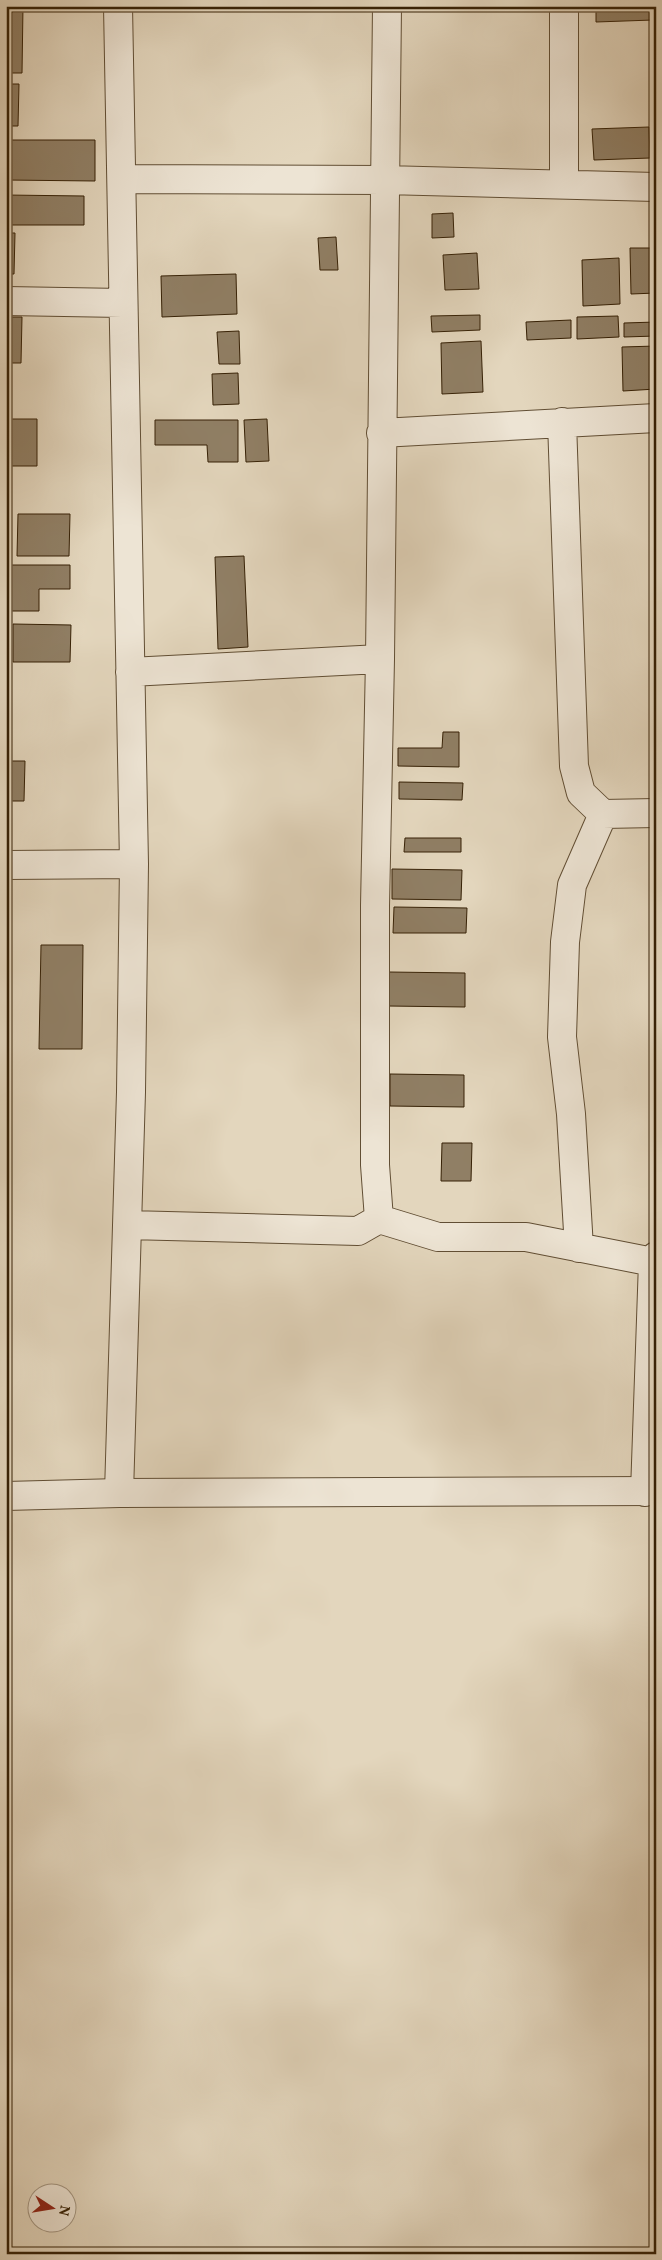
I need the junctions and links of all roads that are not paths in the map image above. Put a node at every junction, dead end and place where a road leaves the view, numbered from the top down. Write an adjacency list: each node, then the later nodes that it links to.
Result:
1 (118, 6): 4 (street)
2 (387, 6): 5 (street)
3 (564, 6): 6 (street)
4 (123, 179): 5 (street); 9 (street)
5 (386, 180): 6 (street); 12 (street)
6 (564, 184): 7 (street)
7 (656, 186)
8 (6, 301): 9 (street)
9 (122, 303): 14 (street)
10 (656, 418): 11 (street)
11 (562, 422): 12 (street); 15 (street)
12 (381, 433): 13 (street)
13 (380, 659): 14 (street); 19 (street)
14 (130, 672): 17 (street)
15 (603, 814): 16 (street); 21 (street)
16 (656, 814)
17 (134, 864): 18 (street); 20 (street)
18 (6, 865)
19 (379, 1219): 20 (street); 21 (street)
20 (128, 1224): 24 (street)
21 (578, 1248): 22 (street)
22 (654, 1259): 23 (street)
23 (650, 1492): 24 (street)
24 (120, 1493): 25 (street)
25 (6, 1496)

